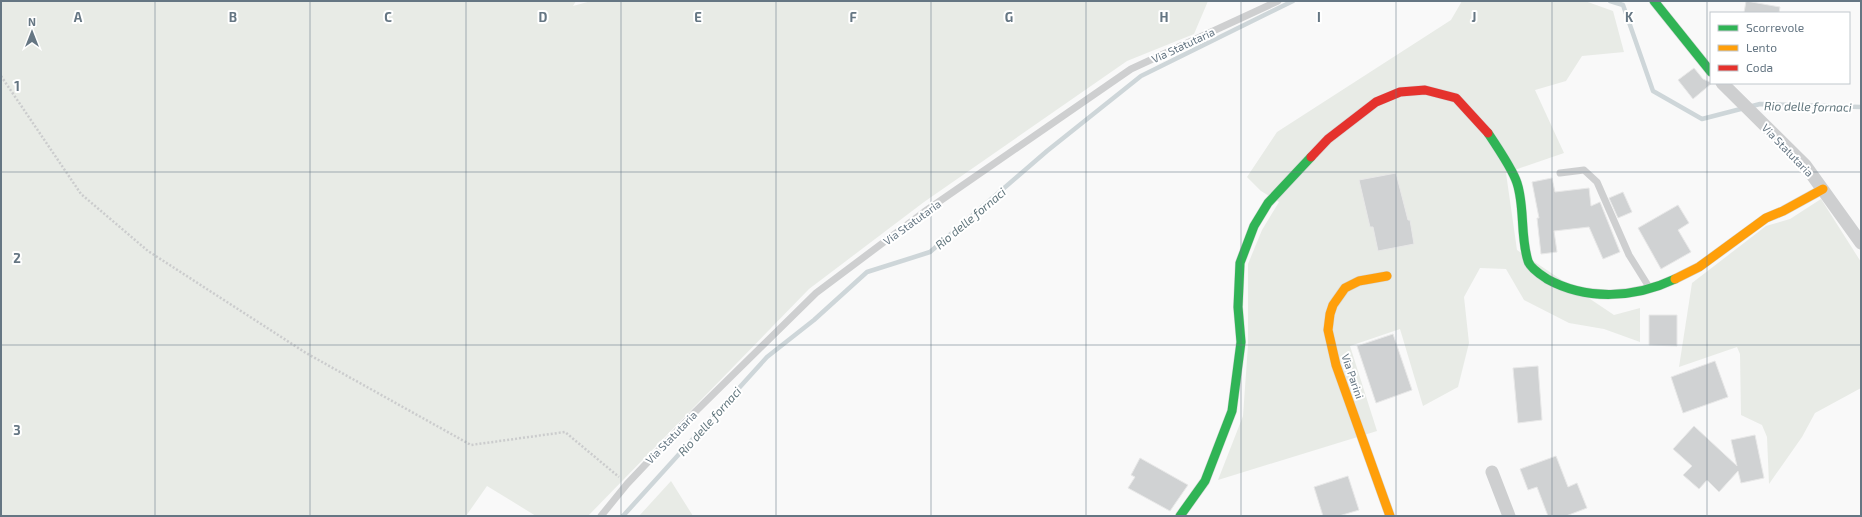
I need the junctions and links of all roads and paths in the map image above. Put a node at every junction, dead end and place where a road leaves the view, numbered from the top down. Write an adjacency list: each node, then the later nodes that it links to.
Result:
1 (1278, 1): 12 (lane, Via Statutaria)
2 (1654, 1): 3 (street)
3 (1710, 71)
4 (1, 76): 12 (path)
5 (1723, 84): 7 (street, Via Statutaria)
6 (1560, 174): 10 (lane)
7 (1823, 189): 8 (street, Via Statutaria); 10 (street)
8 (1861, 243)
9 (1387, 276): 15 (street, Via Parini)
10 (1650, 287): 14 (street)
11 (1492, 472): 16 (street)
12 (627, 484): 13 (lane, Via Statutaria)
13 (601, 516)
14 (1180, 516)
15 (1390, 516)
16 (1509, 516)

